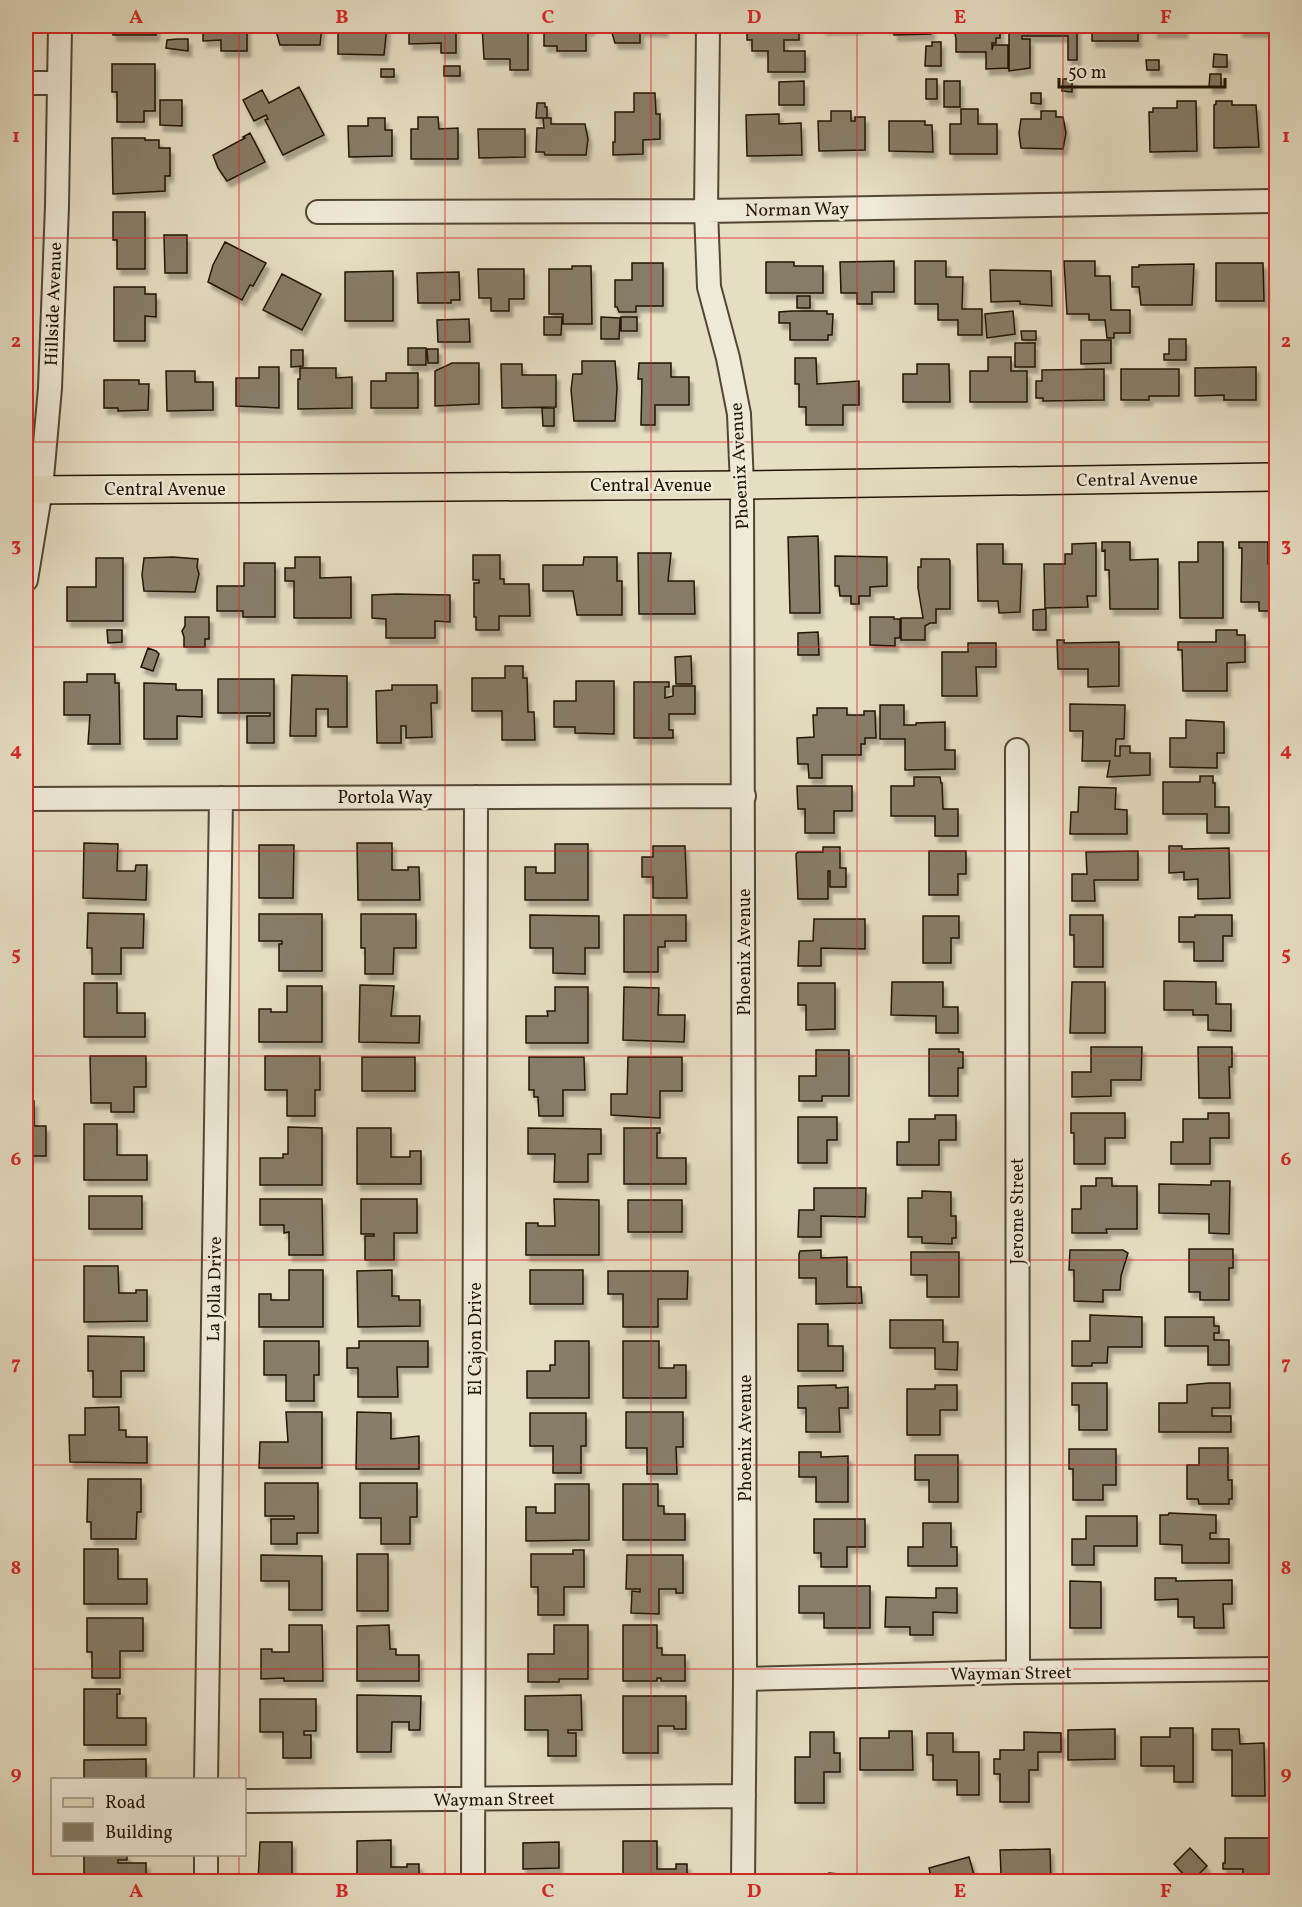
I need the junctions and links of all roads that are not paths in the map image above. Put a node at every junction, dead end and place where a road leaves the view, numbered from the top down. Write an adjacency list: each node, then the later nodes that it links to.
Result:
1 (60, 26): 3 (street, Hillside Avenue)
2 (708, 26): 6 (street, Phoenix Avenue)
3 (59, 82): 4 (street); 10 (street, Hillside Avenue)
4 (26, 83)
5 (1276, 201): 6 (street, Norman Way)
6 (706, 210): 7 (street, Norman Way); 9 (street, Phoenix Avenue)
7 (318, 212)
8 (1276, 477): 9 (main road, Central Avenue)
9 (742, 484): 10 (main road, Central Avenue); 13 (street, Phoenix Avenue)
10 (33, 489): 11 (street, Hillside Avenue)
11 (26, 580)
12 (1017, 750): 18 (street, Jerome Street)
13 (744, 796): 14 (street, Portola Way); 19 (street, Phoenix Avenue)
14 (476, 797): 15 (street, Portola Way); 22 (street, El Cajon Drive)
15 (221, 798): 16 (street, Portola Way); 20 (street, La Jolla Drive)
16 (26, 799)
17 (1276, 1669): 18 (street, Wayman Street)
18 (1018, 1672): 19 (street, Wayman Street)
19 (745, 1679): 21 (street, Phoenix Avenue)
20 (206, 1778)
21 (744, 1796): 22 (street, Wayman Street); 27 (street, Phoenix Avenue)
22 (474, 1799): 23 (street, Wayman Street); 26 (street, El Cajon Drive)
23 (246, 1801)
24 (206, 1856): 25 (street)
25 (206, 1881)
26 (473, 1881)
27 (743, 1881)

